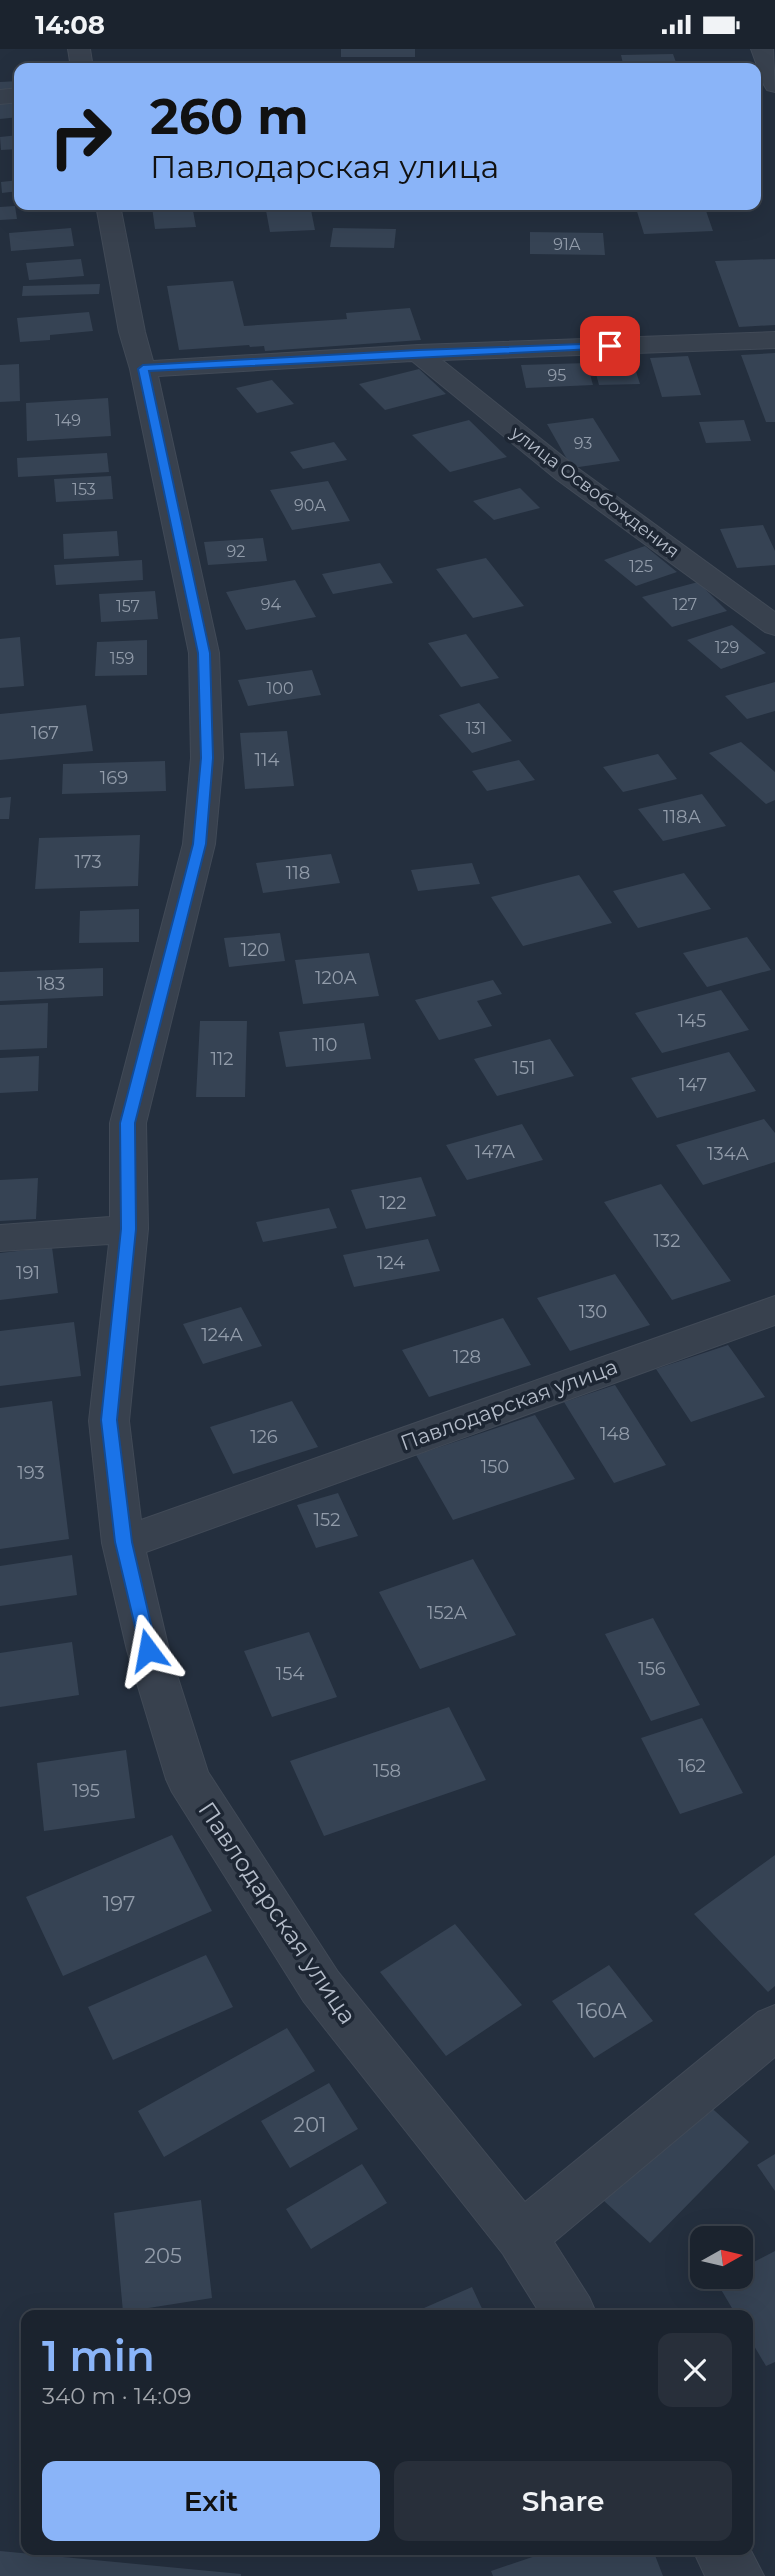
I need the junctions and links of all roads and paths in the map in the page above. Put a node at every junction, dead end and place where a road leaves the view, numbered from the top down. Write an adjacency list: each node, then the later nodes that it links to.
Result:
1 (762, 49): 2 (street)
2 (775, 85)
3 (109, 210): 6 (street, Павлодарская улица)
4 (775, 340): 5 (street)
5 (418, 353): 6 (street); 7 (street, улица Освобождения)
6 (143, 369): 8 (street, Павлодарская улица)
7 (775, 626)
8 (129, 1229): 9 (street); 11 (street, Павлодарская улица)
9 (0, 1238)
10 (775, 1310): 11 (street, Павлодарская улица)
11 (123, 1542): 13 (street, Павлодарская улица)
12 (775, 2027): 13 (street)
13 (521, 2237): 14 (street, Павлодарская улица)
14 (568, 2310)
15 (723, 2555): 16 (street)
16 (736, 2576)

